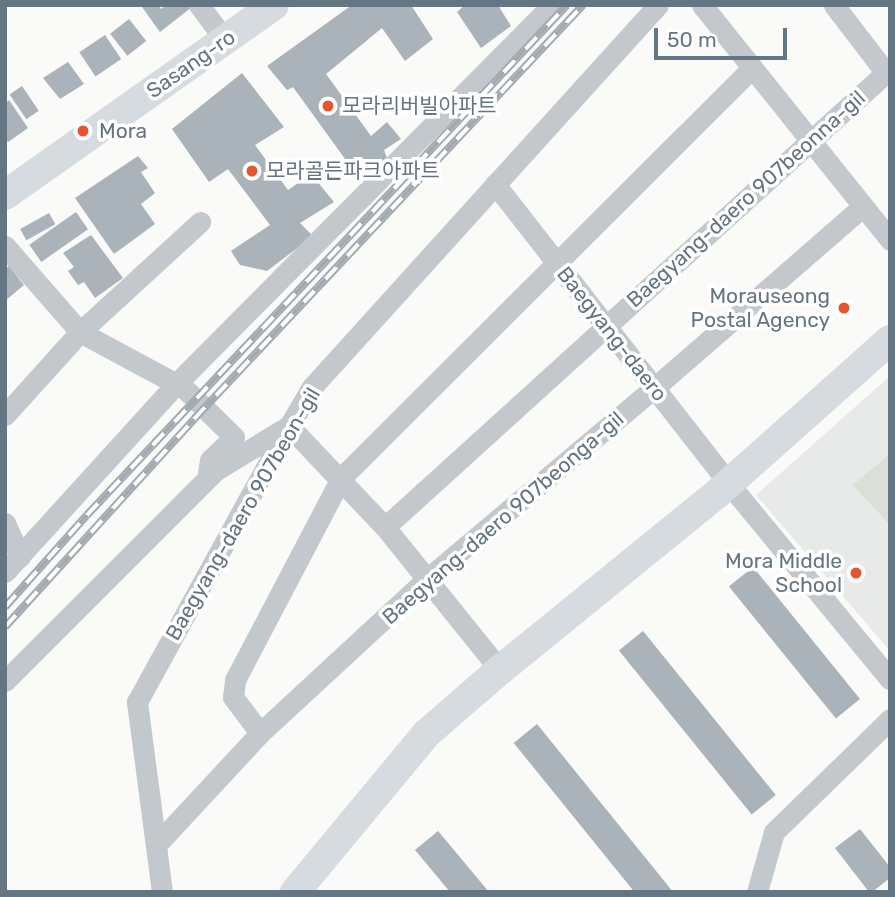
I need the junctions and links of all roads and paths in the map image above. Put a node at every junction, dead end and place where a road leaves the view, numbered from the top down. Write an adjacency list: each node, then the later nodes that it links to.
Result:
1 (199, 5): 7 (street)
2 (274, 5): 7 (main road, Sasang-ro)
3 (552, 5): 21 (street)
4 (658, 5): 11 (street, Baegyang-daero 907beon-gil)
5 (702, 5): 8 (street)
6 (834, 5): 9 (street)
7 (225, 40): 12 (main road, Sasang-ro)
8 (752, 68): 10 (street); 17 (street)
9 (888, 71): 10 (street, Baegyang-daero 907beonna-gil)
10 (811, 141): 13 (street); 18 (street, Baegyang-daero 907beonna-gil)
11 (495, 184): 17 (street, Baegyang-daero); 24 (street, Baegyang-daero 907beon-gil)
12 (5, 195)
13 (863, 206): 15 (street); 22 (street, Baegyang-daero 907beonga-gil)
14 (200, 222): 19 (street)
15 (890, 240)
16 (5, 246): 19 (street)
17 (557, 262): 18 (street, Baegyang-daero); 26 (street)
18 (606, 326): 22 (street, Baegyang-daero); 29 (street, Baegyang-daero 907beonna-gil)
19 (80, 332): 21 (street); 23 (street)
20 (890, 340): 27 (main road)
21 (176, 384): 25 (street); 30 (street)
22 (654, 388): 27 (street, Baegyang-daero); 31 (street, Baegyang-daero 907beonga-gil)
23 (5, 415)
24 (289, 426): 25 (street); 26 (street); 37 (street, Baegyang-daero 907beon-gil)
25 (208, 477): 34 (street)
26 (341, 478): 29 (street); 36 (street)
27 (729, 484): 32 (main road); 33 (street, Baegyang-daero)
28 (5, 523): 30 (street)
29 (385, 527): 31 (street)
30 (13, 564)
31 (427, 579): 32 (street); 36 (street, Baegyang-daero 907beonga-gil)
32 (500, 670): 39 (main road)
33 (890, 679)
34 (5, 681)
35 (890, 719): 40 (street)
36 (260, 733): 37 (street, Baegyang-daero 907beonga-gil)
37 (157, 844): 38 (street, Baegyang-daero 907beon-gil)
38 (162, 892)
39 (295, 892)
40 (757, 892)

